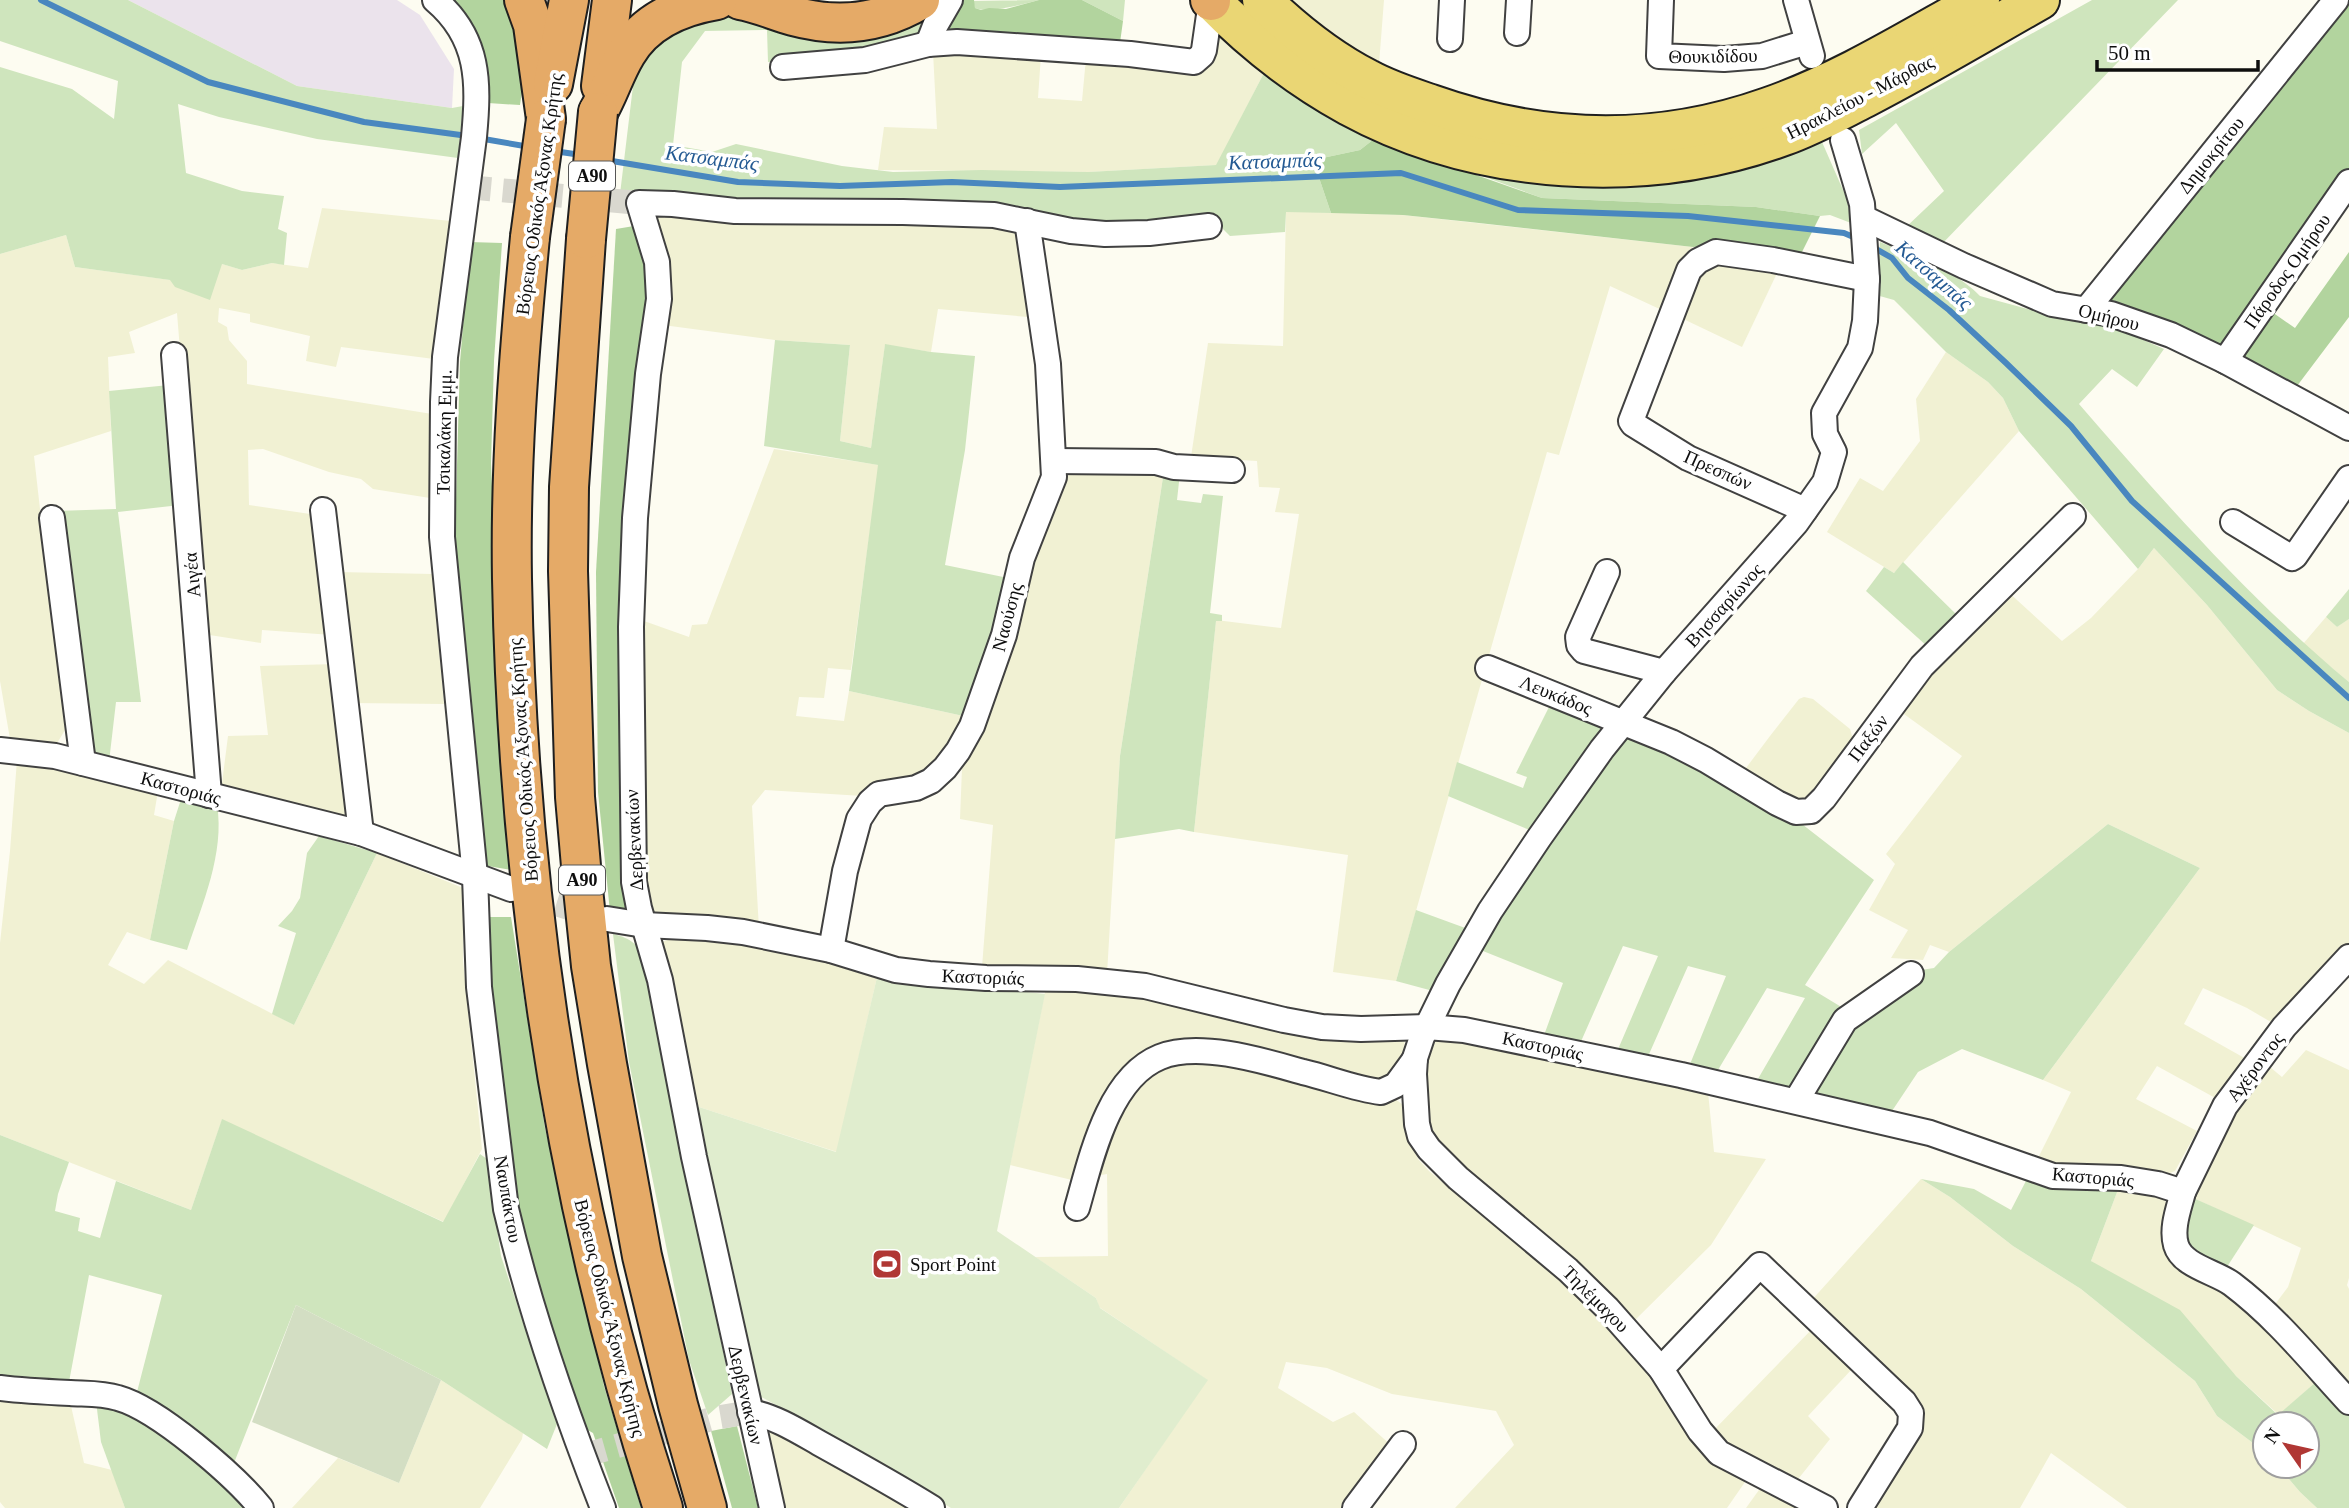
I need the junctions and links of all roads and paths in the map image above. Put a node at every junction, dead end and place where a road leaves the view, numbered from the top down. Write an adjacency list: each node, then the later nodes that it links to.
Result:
1 (435, 0): 52 (street, Τσικαλάκη Εμμ.)
2 (524, 0): 25 (highway)
3 (569, 0): 25 (highway, Βόρειος Οδικός Άξονας Κρήτης / Α90)
4 (612, 0): 24 (highway, Α90)
5 (717, 0): 24 (highway)
6 (740, 0): 9 (highway)
7 (793, 0): 8 (highway)
8 (889, 0)
9 (920, 0)
10 (950, 0): 22 (street)
11 (1211, 0): 18 (main road, Ηρακλείου - Μάρθας); 22 (street)
12 (1262, 0): 17 (main road, Ηρακλείου - Μάρθας)
13 (1452, 0): 21 (street)
14 (1520, 0): 20 (street)
15 (1661, 0): 16 (street, Θουκιδίδου)
16 (1796, 0)
17 (1980, 0)
18 (2040, 0)
19 (2336, 0): 32 (street, Δημοκρίτου)
20 (1517, 33)
21 (1450, 39)
22 (928, 44): 23 (street)
23 (783, 67)
24 (598, 113): 73 (highway, Α90, bridge)
25 (546, 119): 72 (highway, Βόρειος Οδικός Άξονας Κρήτης / Α90, bridge)
26 (1843, 140): 29 (street, Βησσαρίωνος)
27 (2349, 182): 34 (street, Πάροδος Ομήρου)
28 (1027, 222): 30 (street); 36 (street, Ναούσης); 55 (street, Δερβενακίων)
29 (1865, 224): 31 (street, Βησσαρίωνος); 32 (street, Ομήρου)
30 (1209, 226)
31 (1867, 273): 40 (street, Βησσαρίωνος); 40 (street, Πρεσπών)
32 (2086, 310): 34 (street, Ομήρου)
33 (174, 355): 50 (street, Αιγέα)
34 (2225, 361): 35 (street, Ομήρου)
35 (2349, 429)
36 (1054, 461): 37 (street); 56 (street, Ναούσης)
37 (1233, 470)
38 (2349, 478): 43 (street)
39 (323, 510): 51 (street)
40 (1805, 510): 46 (street, Βησσαρίωνος)
41 (2073, 516): 47 (street, Παξών)
42 (52, 517): 49 (street)
43 (2233, 522)
44 (1607, 572): 46 (street)
45 (1488, 668): 47 (street, Λευκάδος)
46 (1664, 672): 47 (street, Βησσαρίωνος)
47 (1624, 722): 59 (street, Βησσαρίωνος)
48 (0, 750): 49 (street, Καστοριάς)
49 (83, 763): 50 (street, Καστοριάς)
50 (209, 795): 51 (street, Καστοριάς)
51 (361, 833): 52 (street, Καστοριάς)
52 (475, 876): 53 (street, Καστοριάς); 71 (street, Ναυπάκτου)
53 (511, 889)
54 (607, 919): 55 (street, Καστοριάς)
55 (644, 925): 56 (street, Καστοριάς); 67 (street, Δερβενακίων)
56 (831, 950): 59 (street, Καστοριάς)
57 (2349, 957): 62 (street, Αχέροντος)
58 (1910, 974): 61 (street)
59 (1427, 1027): 60 (street, Τηλέμαχου); 61 (street, Καστοριάς)
60 (1415, 1058): 63 (street, Τηλέμαχου); 64 (street, Τηλέμαχου)
61 (1796, 1101): 62 (street, Καστοριάς)
62 (2183, 1192): 66 (street)
63 (1077, 1208)
64 (1661, 1369): 69 (street); 77 (street, Τηλέμαχου)
65 (0, 1388): 70 (street)
66 (2349, 1402)
67 (750, 1412): 74 (street, Δερβενακίων); 75 (street)
68 (1403, 1444): 76 (street)
69 (1862, 1506)
70 (261, 1508)
71 (603, 1508)
72 (663, 1508)
73 (707, 1508)
74 (772, 1508)
75 (932, 1508)
76 (1355, 1508)
77 (1825, 1508)

